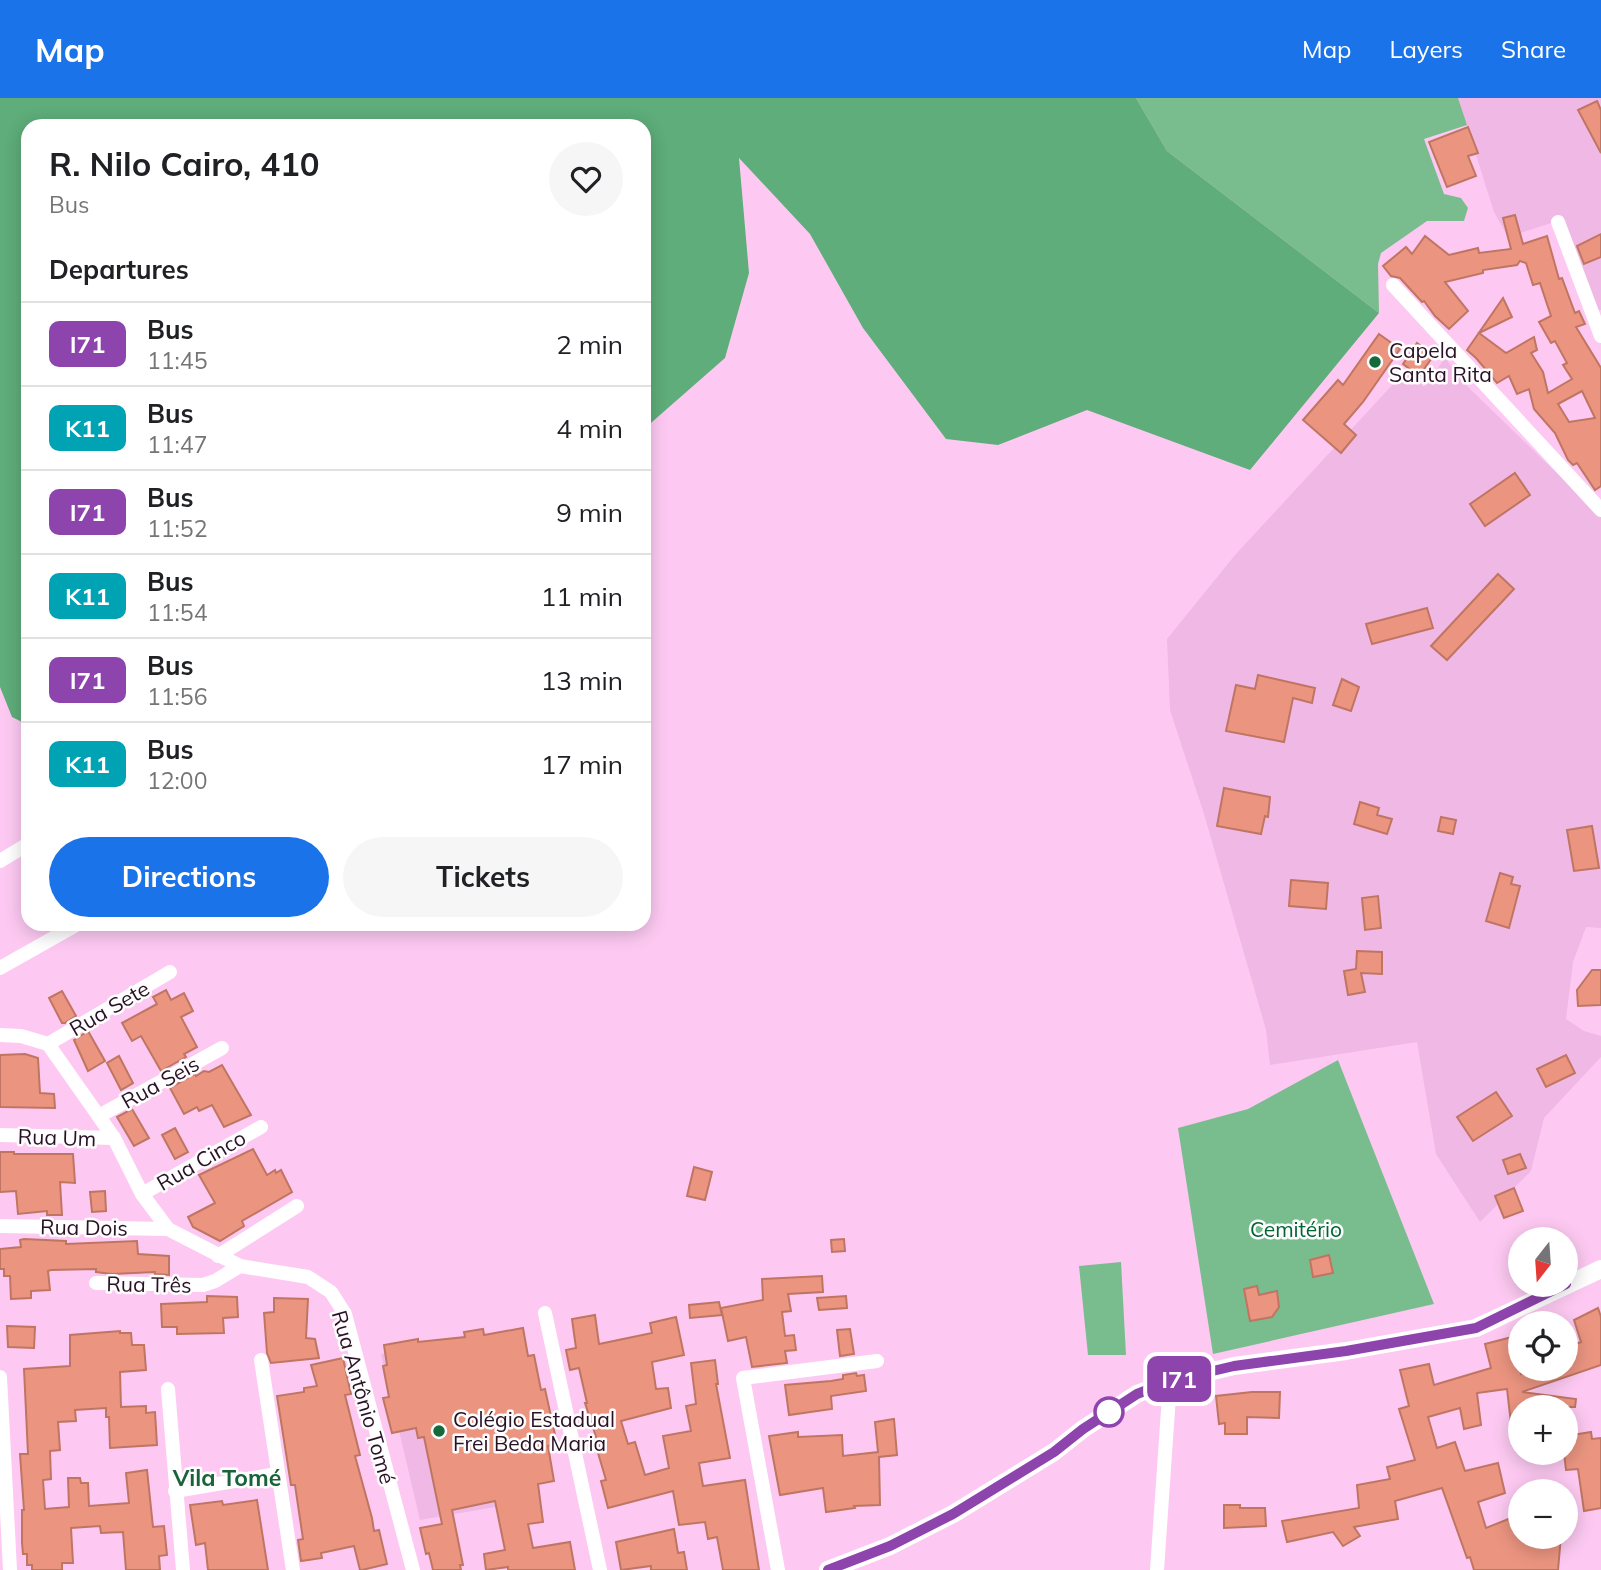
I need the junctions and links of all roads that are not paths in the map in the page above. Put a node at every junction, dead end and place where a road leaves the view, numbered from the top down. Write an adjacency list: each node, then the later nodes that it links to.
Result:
1 (1558, 222): 3 (street)
2 (1393, 285): 4 (street)
3 (1601, 336)
4 (1601, 510)
5 (21, 848): 6 (street)
6 (0, 861)
7 (66, 931): 8 (street)
8 (0, 968)
9 (170, 972): 11 (street, Rua Sete)
10 (0, 1035): 11 (street)
11 (48, 1044): 13 (street, Rua Antônio Tomé)
12 (222, 1048): 13 (street, Rua Seis)
13 (99, 1116): 16 (street, Rua Antônio Tomé)
14 (261, 1127): 17 (street, Rua Cinco)
15 (0, 1135): 16 (street, Rua Um)
16 (114, 1138): 17 (street, Rua Antônio Tomé)
17 (142, 1194): 20 (street, Rua Antônio Tomé)
18 (297, 1206): 21 (street)
19 (0, 1226): 20 (street, Rua Dois)
20 (168, 1229): 21 (street, Rua Antônio Tomé)
21 (218, 1256): 22 (street, Rua Antônio Tomé)
22 (240, 1266): 24 (street, Rua Três); 36 (street, Rua Antônio Tomé)
23 (1601, 1269): 29 (street)
24 (96, 1283)
25 (545, 1313): 37 (street)
26 (261, 1360): 31 (street)
27 (877, 1361): 38 (street)
28 (0, 1377): 33 (street)
29 (1170, 1381): 39 (street); 40 (street)
30 (168, 1389): 32 (street)
31 (277, 1474): 32 (street); 35 (street)
32 (175, 1491): 34 (street)
33 (10, 1570)
34 (183, 1570)
35 (293, 1570)
36 (413, 1570)
37 (600, 1570)
38 (778, 1570)
39 (828, 1570)
40 (1157, 1570)

